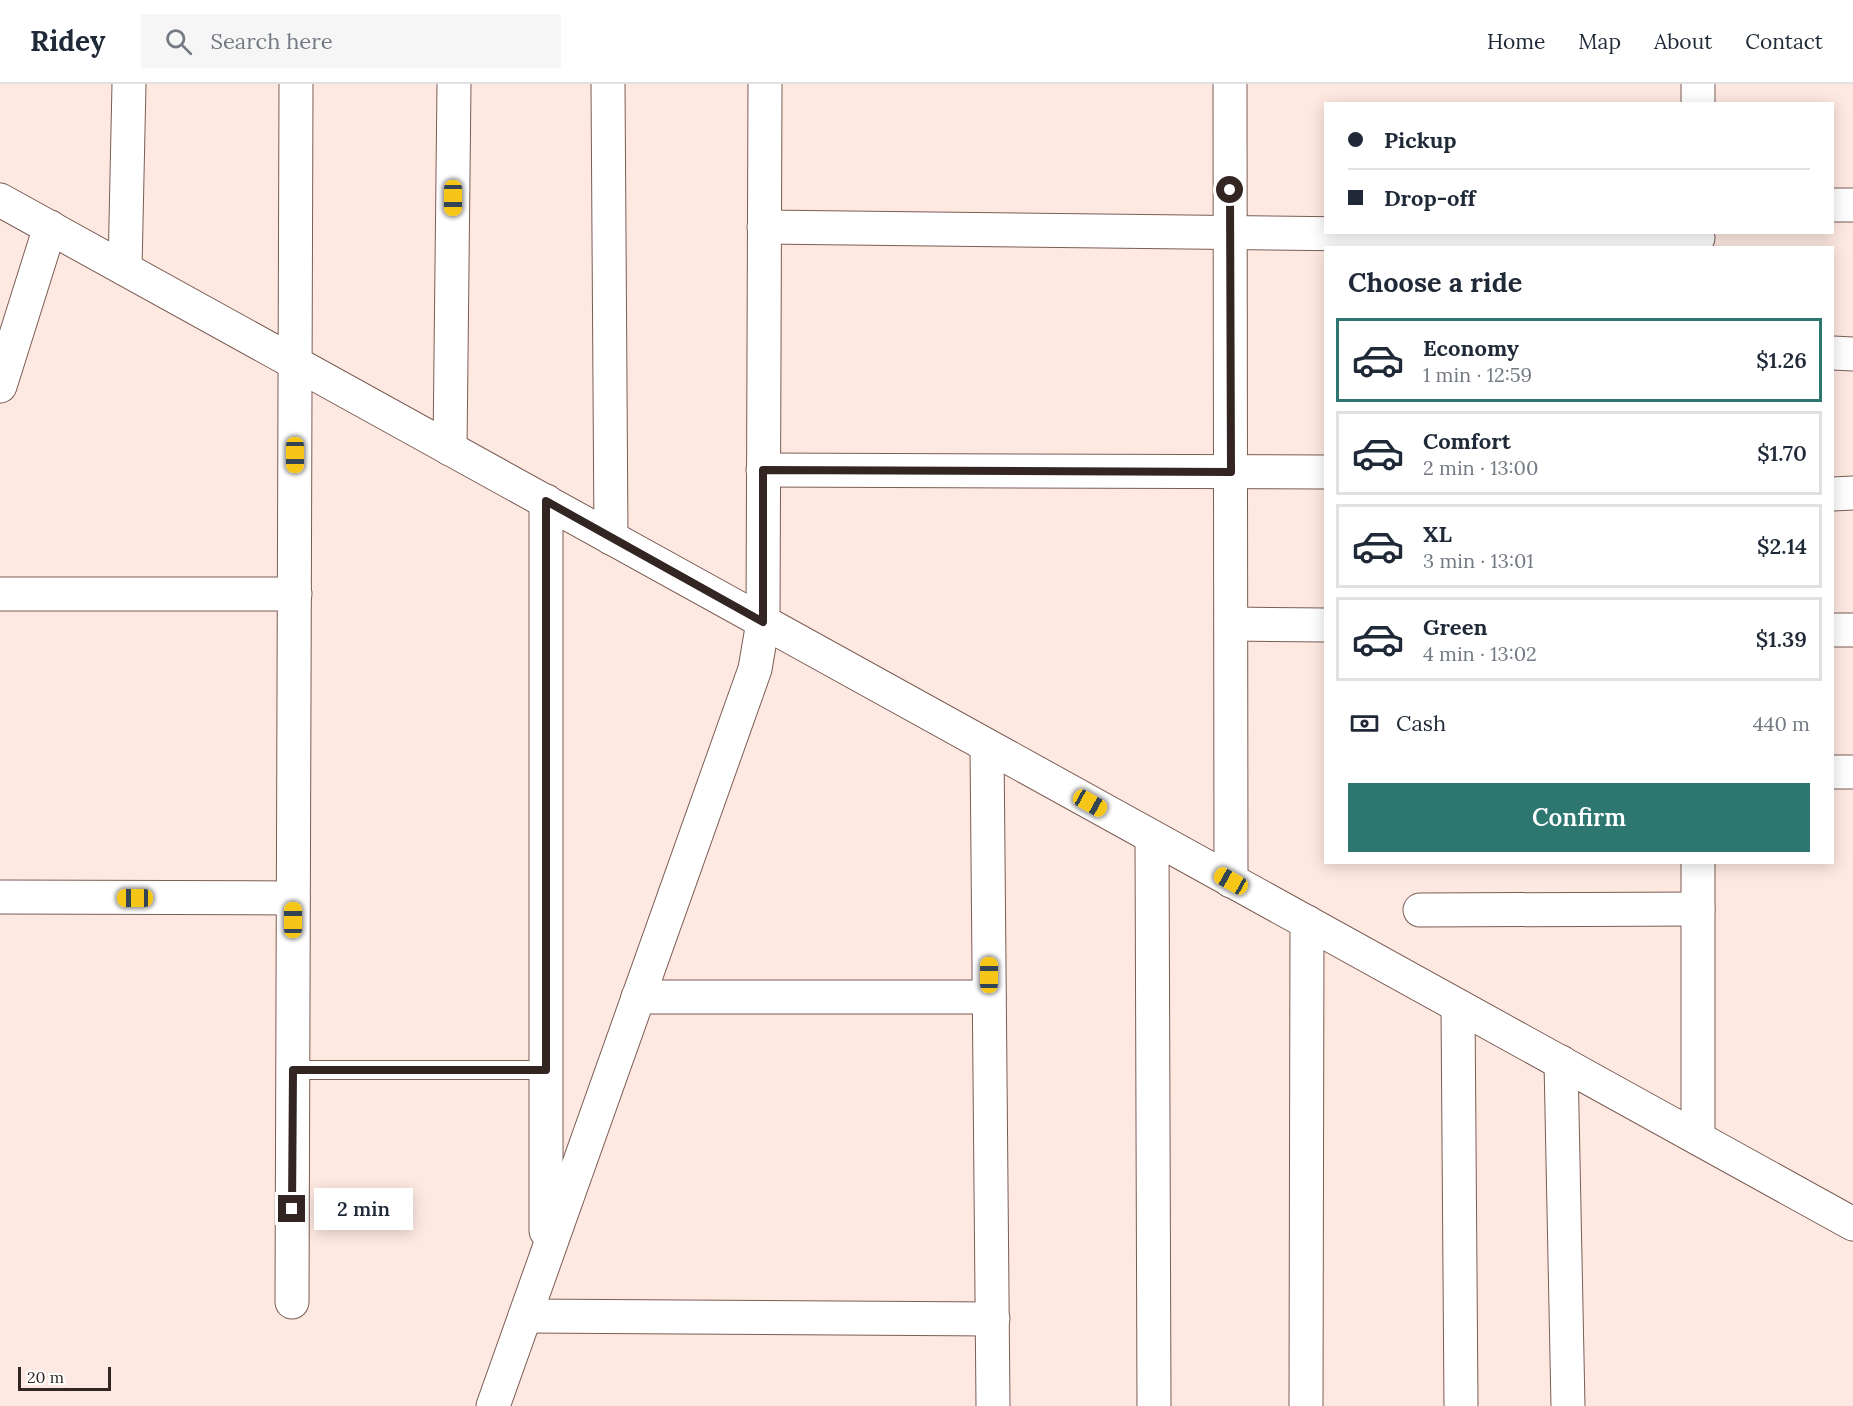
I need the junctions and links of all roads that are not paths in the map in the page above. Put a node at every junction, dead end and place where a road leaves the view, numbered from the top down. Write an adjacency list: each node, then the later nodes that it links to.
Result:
1 (129, 84): 16 (street)
2 (296, 84): 19 (street)
3 (454, 84): 21 (street)
4 (608, 84): 28 (street)
5 (765, 84): 13 (street)
6 (1230, 84): 14 (street)
7 (1698, 84): 8 (street)
8 (1698, 102)
9 (0, 200): 12 (street)
10 (1834, 205): 11 (street)
11 (1853, 205)
12 (50, 227): 16 (street); 20 (street)
13 (764, 227): 14 (street); 22 (street)
14 (1231, 233): 15 (street); 23 (street)
15 (1698, 239)
16 (126, 269): 19 (street)
17 (1834, 353): 18 (street)
18 (1853, 354)
19 (296, 363): 21 (street); 30 (street)
20 (0, 386)
21 (450, 449): 27 (street)
22 (763, 470): 23 (street); 31 (street)
23 (1231, 472): 24 (street); 32 (street)
24 (1324, 472)
25 (1853, 493): 26 (street)
26 (1834, 494)
27 (546, 501): 28 (street); 52 (street)
28 (611, 538): 31 (street)
29 (0, 594): 30 (street)
30 (295, 594): 43 (street)
31 (763, 622): 36 (street); 47 (street)
32 (1231, 624): 33 (street); 41 (street)
33 (1324, 625)
34 (1834, 630): 35 (street)
35 (1853, 630)
36 (987, 746): 39 (street); 48 (street)
37 (1834, 772): 38 (street)
38 (1853, 772)
39 (1152, 837): 41 (street); 61 (street)
40 (1698, 864): 44 (street)
41 (1231, 881): 46 (street)
42 (0, 897): 43 (street)
43 (293, 898): 51 (street)
44 (1698, 909): 45 (street); 53 (street)
45 (1420, 910)
46 (1307, 922): 49 (street); 62 (street)
47 (638, 997): 48 (street); 55 (street)
48 (990, 997): 58 (street)
49 (1458, 1006): 50 (street); 63 (street)
50 (1561, 1062): 53 (street); 64 (street)
51 (293, 1070): 52 (lane); 56 (street)
52 (546, 1070): 55 (street)
53 (1698, 1138): 54 (street)
54 (1853, 1224)
55 (546, 1256): 57 (street)
56 (292, 1302)
57 (525, 1316): 58 (street); 59 (street)
58 (993, 1319): 60 (street)
59 (493, 1406)
60 (993, 1406)
61 (1154, 1406)
62 (1306, 1406)
63 (1461, 1406)
64 (1568, 1406)

